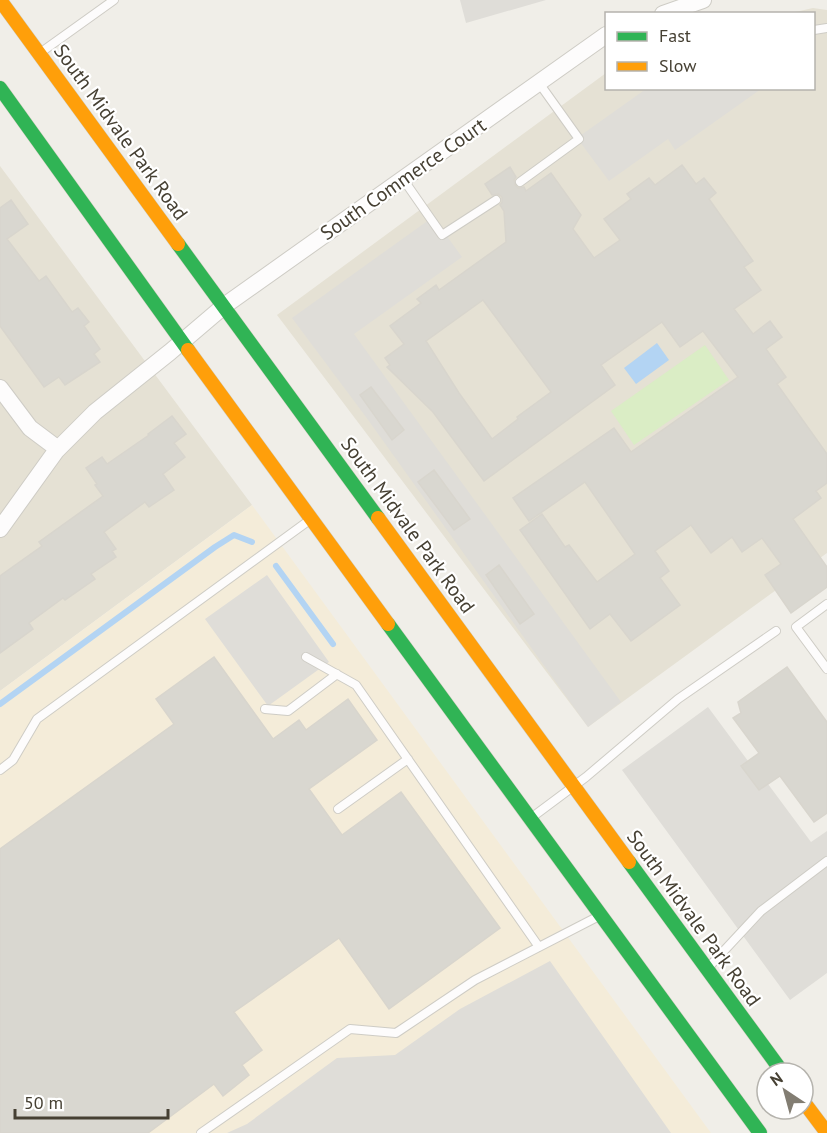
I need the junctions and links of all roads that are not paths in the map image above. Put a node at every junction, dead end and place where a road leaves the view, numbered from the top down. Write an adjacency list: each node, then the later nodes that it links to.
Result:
1 (0, 0): 6 (main road, South Midvale Park Road)
2 (114, 0): 6 (lane)
3 (703, 0): 4 (street)
4 (669, 12)
5 (605, 36): 7 (street, South Commerce Court)
6 (39, 53): 12 (main road, South Midvale Park Road)
7 (538, 83): 9 (street, South Commerce Court); 10 (lane)
8 (0, 88): 13 (main road)
9 (403, 179): 11 (lane); 12 (street, South Commerce Court)
10 (520, 182)
11 (496, 200)
12 (224, 306): 13 (street, South Commerce Court); 26 (main road, South Midvale Park Road)
13 (183, 342): 15 (street, South Commerce Court); 16 (main road)
14 (0, 388): 15 (street)
15 (58, 449): 17 (street, South Commerce Court)
16 (311, 518): 25 (lane); 28 (main road)
17 (0, 530)
18 (827, 604): 21 (lane)
19 (776, 631): 26 (lane)
20 (306, 657): 22 (lane)
21 (827, 669)
22 (337, 674): 23 (lane); 24 (lane)
23 (265, 709)
24 (408, 759): 27 (lane); 31 (lane)
25 (0, 770)
26 (574, 786): 28 (lane); 32 (main road, South Midvale Park Road)
27 (338, 809)
28 (530, 819): 30 (main road)
29 (827, 861): 32 (lane)
30 (601, 915): 31 (lane); 35 (main road)
31 (539, 947): 36 (lane)
32 (707, 969): 33 (main road, South Midvale Park Road)
33 (774, 1061)
34 (815, 1117): 37 (main road)
35 (756, 1132)
36 (201, 1133)
37 (827, 1133)

